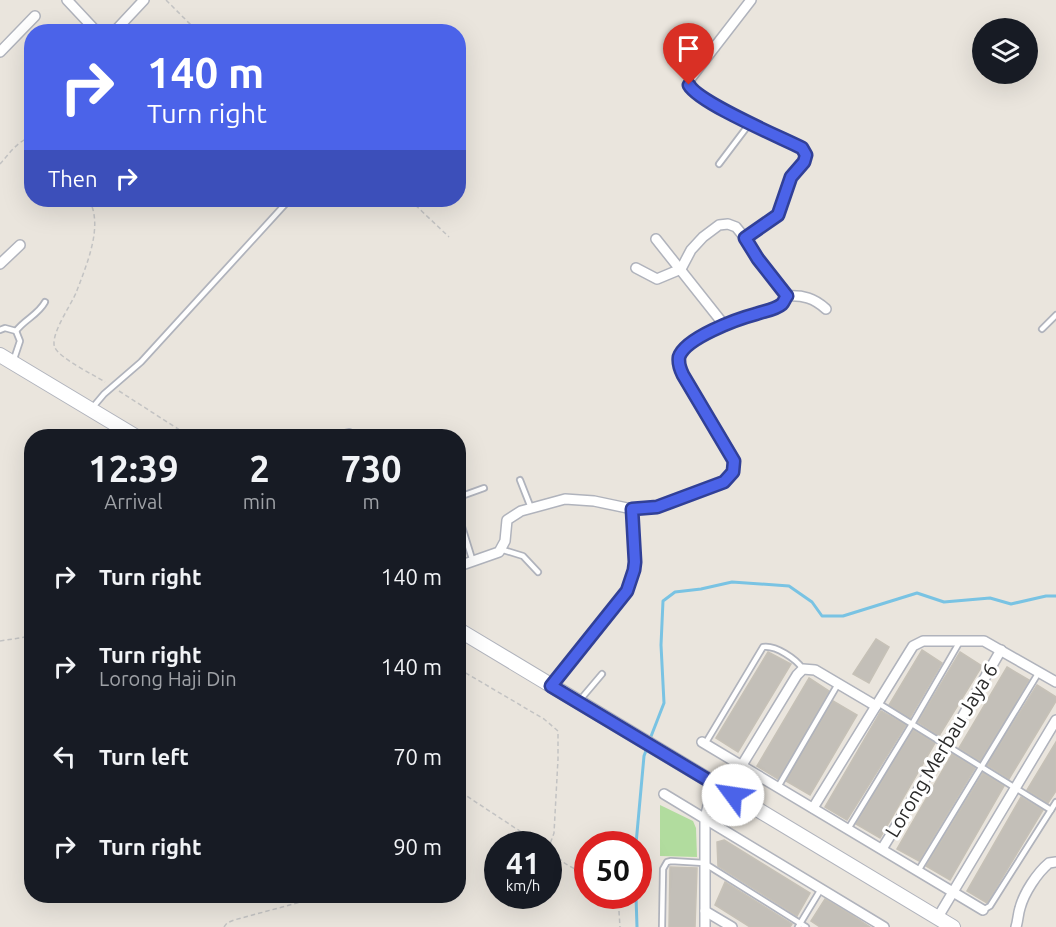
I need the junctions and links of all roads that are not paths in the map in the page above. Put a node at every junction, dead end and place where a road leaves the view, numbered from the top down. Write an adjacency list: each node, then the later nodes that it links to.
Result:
1 (67, 0): 6 (street)
2 (144, 0): 7 (street)
3 (751, 0): 10 (street)
4 (35, 16): 5 (street)
5 (27, 24)
6 (90, 24)
7 (122, 24)
8 (24, 27): 9 (street)
9 (0, 52)
10 (750, 123): 11 (lane); 13 (street)
11 (719, 164)
12 (283, 207): 29 (lane)
13 (745, 238): 18 (street); 19 (street)
14 (656, 239): 18 (street)
15 (20, 245): 16 (street)
16 (0, 264)
17 (636, 268): 18 (street)
18 (681, 269): 23 (street)
19 (787, 296): 21 (street); 23 (street)
20 (45, 302): 26 (lane)
21 (826, 309)
22 (1056, 315): 24 (lane)
23 (725, 326): 35 (street)
24 (1042, 329)
25 (0, 330): 26 (lane)
26 (16, 331): 28 (lane)
27 (0, 355): 28 (main road)
28 (13, 362): 29 (main road)
29 (92, 410): 30 (main road)
30 (123, 429)
31 (520, 480): 34 (lane)
32 (484, 488): 33 (lane)
33 (466, 494)
34 (531, 508): 35 (street); 37 (street)
35 (632, 509): 49 (street)
36 (466, 540): 38 (lane)
37 (500, 549): 38 (street); 40 (lane)
38 (473, 562): 39 (street)
39 (466, 564)
40 (538, 572)
41 (466, 634): 49 (main road)
42 (960, 640): 43 (street); 51 (street); 53 (lane)
43 (1000, 650): 45 (street); 55 (street, Lorong Merbau Jaya 6)
44 (803, 669): 48 (street); 54 (lane); 56 (street)
45 (1039, 672): 47 (street); 57 (lane)
46 (602, 674): 50 (lane)
47 (1056, 682)
48 (838, 684): 51 (street); 59 (lane)
49 (551, 686): 50 (main road)
50 (578, 702): 58 (main road)
51 (877, 705): 53 (lane); 63 (street)
52 (1056, 720): 60 (street)
53 (912, 724): 55 (lane); 66 (lane)
54 (704, 743): 56 (street)
55 (946, 745): 57 (lane); 67 (street, Lorong Merbau Jaya 6)
56 (742, 765): 59 (street)
57 (982, 767): 60 (lane); 70 (lane)
58 (713, 783): 65 (street); 75 (main road)
59 (778, 787): 63 (street)
60 (1016, 788): 64 (lane); 72 (street)
61 (664, 794): 65 (street)
62 (1056, 802): 64 (lane)
63 (813, 808): 66 (street)
64 (1051, 810): 73 (lane)
65 (705, 819): 69 (street); 71 (street)
66 (848, 829): 67 (street)
67 (882, 849): 70 (street)
68 (1056, 862): 83 (street)
69 (704, 863): 74 (street); 76 (lane); 77 (lane)
70 (918, 871): 72 (street)
71 (821, 889): 76 (lane); 81 (street)
72 (953, 892): 73 (street); 75 (street)
73 (983, 910)
74 (705, 911): 78 (street); 79 (street)
75 (938, 917): 82 (main road)
76 (800, 925): 80 (lane)
77 (662, 927)
78 (705, 927)
79 (732, 927)
80 (807, 927)
81 (884, 927)
82 (953, 927)
83 (1016, 927)

